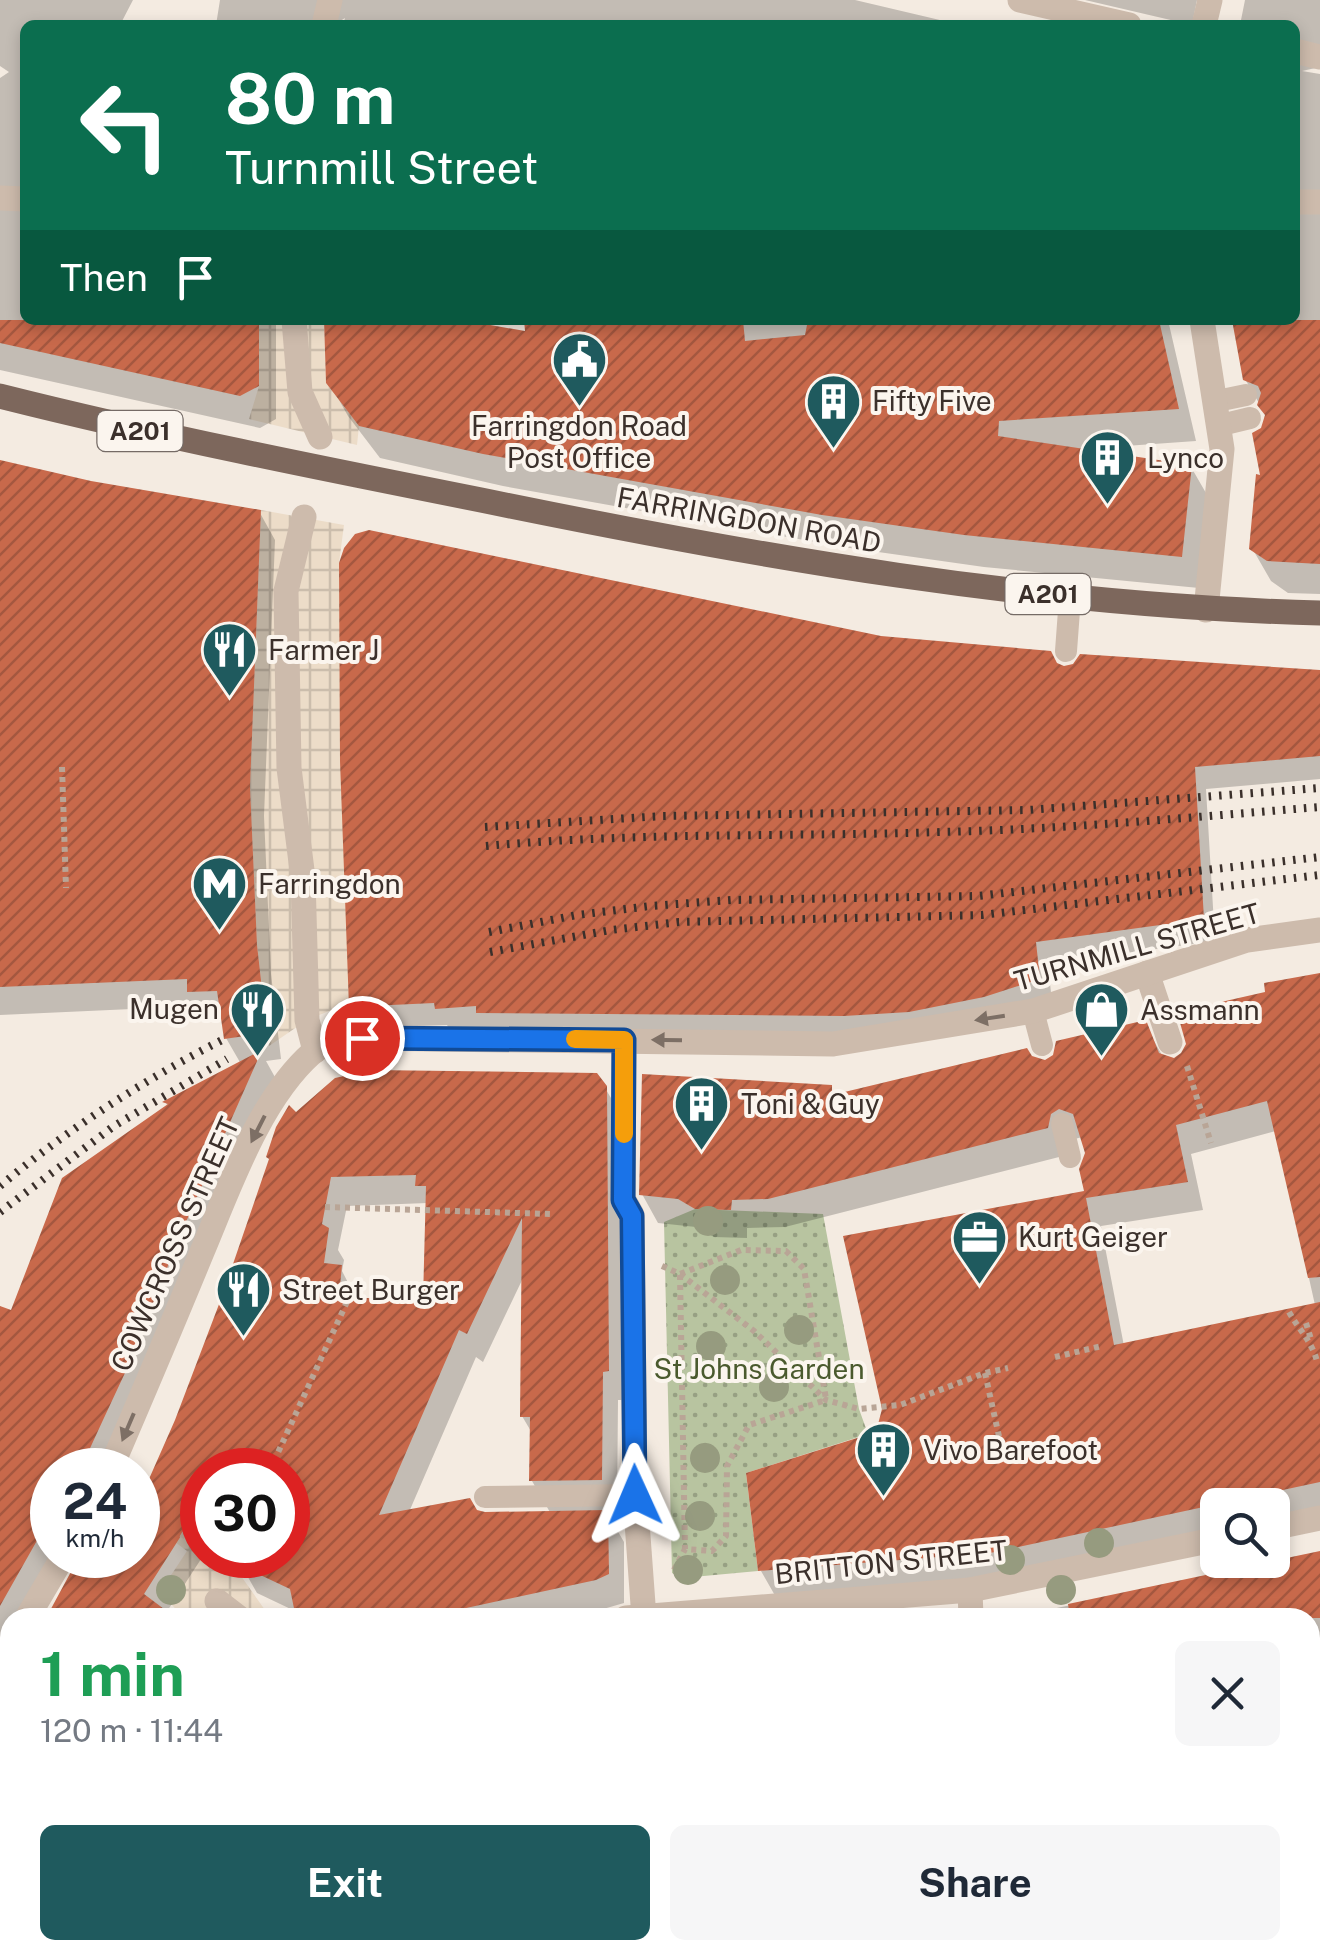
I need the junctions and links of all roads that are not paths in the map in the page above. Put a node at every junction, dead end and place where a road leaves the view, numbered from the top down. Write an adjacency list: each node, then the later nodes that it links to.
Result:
1 (1020, 0): 2 (street)
2 (1107, 20)
3 (294, 325): 8 (street)
4 (1203, 325): 7 (street)
5 (0, 396): 10 (main road, FARRINGDON ROAD / A201)
6 (1248, 407): 7 (lane)
7 (1219, 413): 11 (street)
8 (320, 436)
9 (304, 517): 20 (street)
10 (1070, 597): 11 (main road, FARRINGDON ROAD / A201); 13 (lane)
11 (1206, 610): 12 (main road, FARRINGDON ROAD / A201)
12 (1320, 614)
13 (1066, 650)
14 (1320, 930): 15 (street, TURNMILL STREET)
15 (1147, 974): 16 (street, TURNMILL STREET); 18 (street)
16 (1033, 1011): 17 (street, TURNMILL STREET, one-way to 17); 19 (lane)
17 (624, 1040): 20 (street, TURNMILL STREET); 24 (street)
18 (1170, 1042)
19 (1042, 1045)
20 (315, 1051): 23 (street, COWCROSS STREET, one-way to 23)
21 (1062, 1124): 22 (lane)
22 (1070, 1156)
23 (119, 1448)
24 (635, 1495): 25 (lane); 34 (street)
25 (485, 1496)
26 (1320, 1518): 27 (street)
27 (1290, 1524)
28 (1200, 1543): 30 (street, BRITTON STREET)
29 (50, 1578): 32 (street)
30 (970, 1590): 35 (street, BRITTON STREET); 36 (street)
31 (216, 1601): 33 (street)
32 (33, 1608)
33 (225, 1608)
34 (638, 1608)
35 (740, 1608)
36 (971, 1608)

